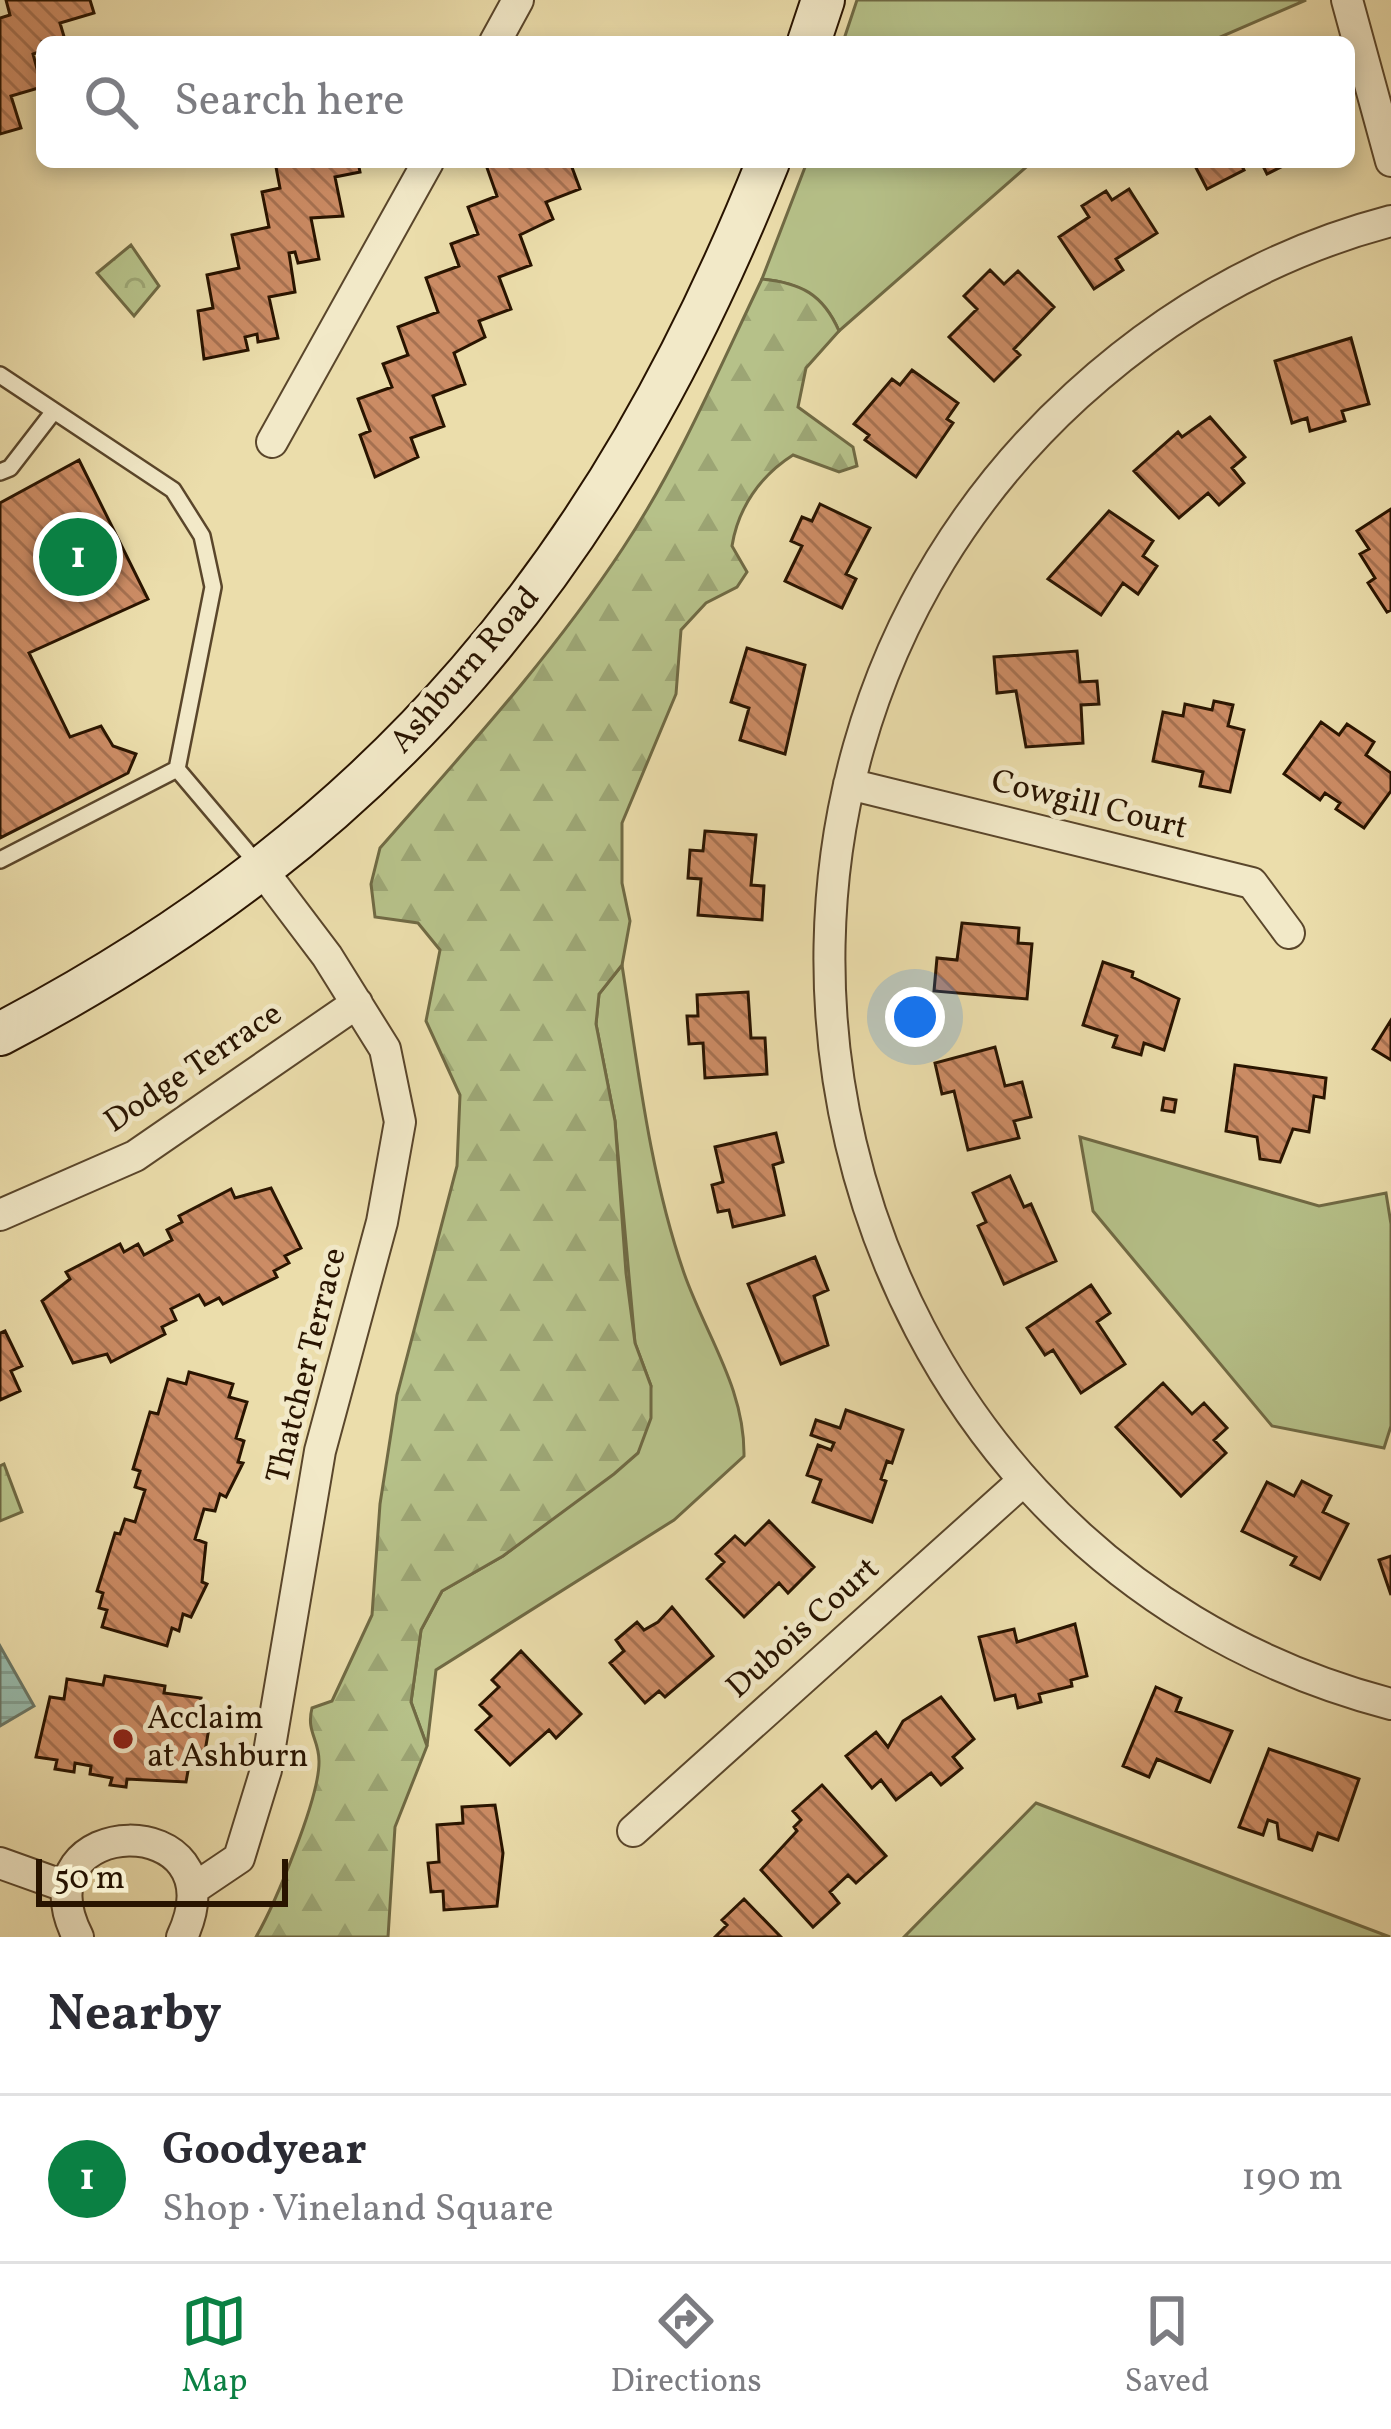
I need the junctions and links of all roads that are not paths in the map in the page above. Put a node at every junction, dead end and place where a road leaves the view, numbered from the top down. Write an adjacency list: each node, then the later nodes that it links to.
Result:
1 (518, 0): 4 (street)
2 (823, 0): 5 (main road)
3 (1347, 0): 6 (street)
4 (498, 36)
5 (811, 36)
6 (1391, 161)
7 (425, 168): 12 (street)
8 (765, 168): 17 (main road, Ashburn Road)
9 (1391, 221): 15 (street)
10 (0, 375): 11 (lane)
11 (54, 411): 13 (lane); 14 (lane)
12 (272, 442)
13 (0, 472)
14 (177, 769): 16 (lane); 17 (lane)
15 (849, 784): 18 (street, Cowgill Court); 22 (street)
16 (0, 860)
17 (262, 870): 19 (street, Thatcher Terrace); 20 (main road, Ashburn Road)
18 (1289, 933)
19 (357, 1003): 21 (street, Dodge Terrace); 27 (street, Thatcher Terrace)
20 (0, 1034)
21 (0, 1215)
22 (1023, 1481): 23 (street); 24 (street, Dubois Court)
23 (1391, 1704)
24 (633, 1831)
25 (0, 1863): 26 (street)
26 (68, 1887): 27 (street); 28 (street)
27 (193, 1889): 29 (street)
28 (78, 1937)
29 (182, 1937)

